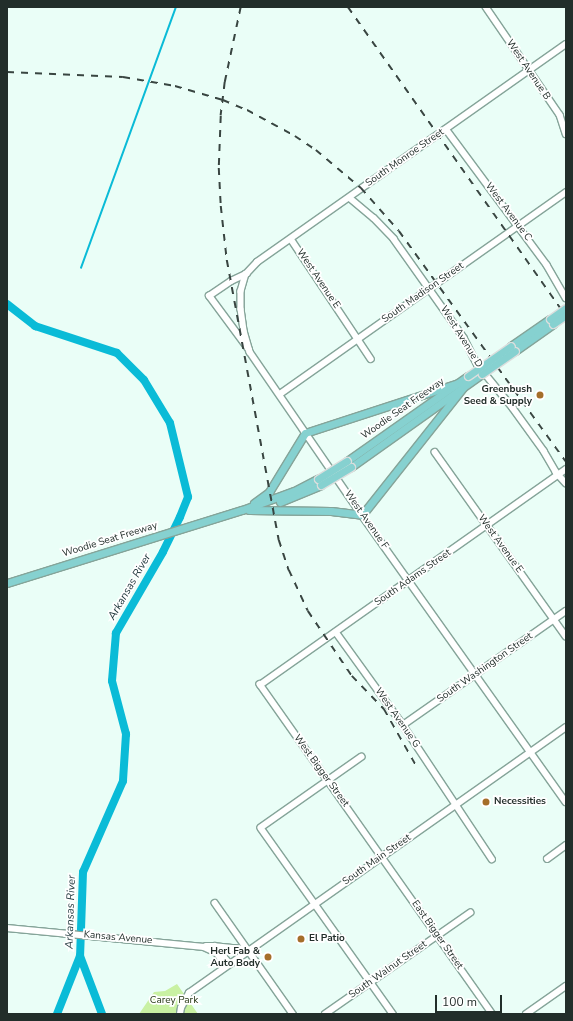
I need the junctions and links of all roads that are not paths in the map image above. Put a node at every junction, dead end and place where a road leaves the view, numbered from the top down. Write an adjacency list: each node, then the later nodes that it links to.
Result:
1 (486, 7): 3 (street, West Avenue B)
2 (566, 44): 3 (street, South Monroe Street)
3 (529, 70): 4 (street, South Monroe Street); 5 (street, West Avenue B)
4 (446, 129): 7 (street, South Monroe Street); 8 (street, West Avenue C)
5 (566, 134)
6 (566, 192): 8 (street, South Madison Street)
7 (350, 198): 9 (street, South Monroe Street); 11 (street, West Avenue D)
8 (519, 225): 11 (street, South Madison Street); 12 (street, West Avenue C)
9 (291, 240): 10 (street, South Monroe Street); 16 (street, West Avenue E)
10 (246, 274): 17 (street, West Avenue F); 17 (street)
11 (430, 289): 16 (street, South Madison Street); 24 (street, West Avenue D)
12 (566, 298)
13 (566, 308): 15 (main road, Woodie Seat Freeway, bridge)
14 (566, 315): 15 (main road, Woodie Seat Freeway, bridge)
15 (551, 322): 19 (main road, Woodie Seat Freeway, bridge)
16 (357, 339): 18 (street, West Avenue E); 20 (street, South Madison Street)
17 (250, 352): 20 (street, West Avenue F)
18 (371, 359)
19 (462, 384): 21 (main road); 26 (main road, Woodie Seat Freeway, bridge); 27 (main road)
20 (280, 394): 21 (street, West Avenue F)
21 (305, 433): 26 (main road); 27 (street, West Avenue F)
22 (435, 452): 28 (street, West Avenue E)
23 (566, 469): 24 (street, South Adams Street)
24 (558, 474): 25 (street, West Avenue D); 28 (street, South Adams Street)
25 (566, 483)
26 (242, 510): 27 (main road); 30 (main road, Woodie Seat Freeway)
27 (362, 515): 29 (street, West Avenue F)
28 (487, 525): 29 (street, South Adams Street); 32 (street, West Avenue E)
29 (410, 580): 33 (street, South Adams Street); 35 (street, West Avenue F)
30 (7, 583)
31 (566, 611): 32 (street, South Washington Street)
32 (554, 619): 34 (street, West Avenue E); 35 (street, South Washington Street)
33 (336, 632): 36 (street, South Adams Street); 37 (street, West Avenue G)
34 (566, 636)
35 (475, 674): 37 (street, South Washington Street); 39 (street, West Avenue F)
36 (260, 685): 41 (street, West Bigger Street)
37 (403, 725): 43 (street, West Avenue G)
38 (566, 727): 39 (street, South Main Street)
39 (531, 752): 42 (street, West Avenue F); 43 (street, South Main Street)
40 (362, 757): 41 (street)
41 (327, 780): 45 (street, West Bigger Street); 49 (street)
42 (566, 802)
43 (456, 805): 45 (street, South Main Street); 46 (street, West Avenue G)
44 (566, 845): 47 (street)
45 (382, 857): 49 (street, South Main Street); 52 (street, East Bigger Street)
46 (492, 859)
47 (547, 859)
48 (216, 903): 55 (street)
49 (315, 904): 55 (street, South Main Street); 57 (street)
50 (470, 913): 52 (street, South Walnut Street)
51 (7, 928): 54 (street, Kansas Avenue)
52 (438, 935): 57 (street, South Walnut Street); 63 (street, East Bigger Street)
53 (215, 946): 54 (street); 55 (street); 56 (street)
54 (204, 947): 56 (street)
55 (249, 950): 56 (street, South Main Street); 60 (street)
56 (228, 965): 59 (street, South Main Street)
57 (370, 982): 61 (street, South Walnut Street); 62 (street)
58 (566, 986): 64 (street)
59 (180, 1014)
60 (293, 1014)
61 (325, 1014)
62 (393, 1014)
63 (492, 1014)
64 (526, 1014)

